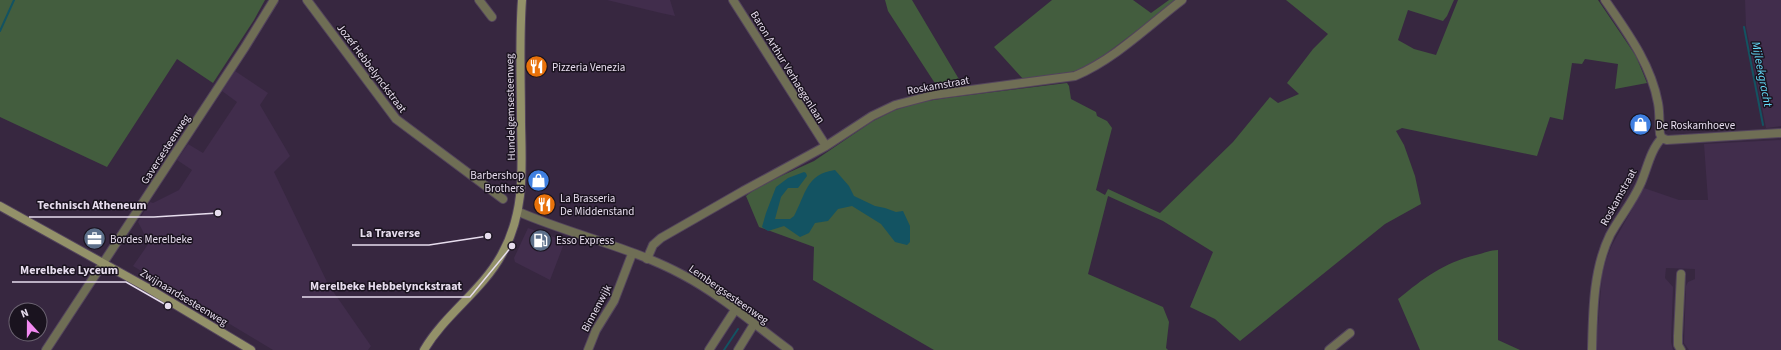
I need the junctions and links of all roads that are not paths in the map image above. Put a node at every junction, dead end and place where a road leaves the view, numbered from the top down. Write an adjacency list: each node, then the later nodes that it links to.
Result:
1 (274, 0): 17 (street, Gaversesteenweg)
2 (307, 0): 12 (street, Jozef Hebbelynckstraat)
3 (479, 0): 8 (street)
4 (522, 0): 14 (main road, Hundelgemsesteenweg)
5 (733, 0): 11 (street, Baron Arthur Verhaegenlaan)
6 (1182, 0): 11 (street, Roskamstraat)
7 (1605, 0): 10 (street)
8 (492, 17)
9 (1781, 133): 10 (street)
10 (1662, 138): 30 (street, Roskamstraat)
11 (826, 146): 16 (street, Roskamstraat)
12 (503, 199)
13 (0, 206): 17 (main road, Zwijnaardsesteenweg)
14 (518, 212): 15 (street, Lembergsesteenweg); 24 (main road, Hundelgemsesteenweg)
15 (632, 254): 16 (street, Lembergsesteenweg); 25 (street, Binnenwijk)
16 (647, 259): 19 (street, Lembergsesteenweg)
17 (103, 263): 22 (street, Gaversesteenweg); 23 (main road, Zwijnaardsesteenweg)
18 (1681, 274): 31 (street)
19 (735, 310): 20 (street, Lembergsesteenweg); 26 (street)
20 (754, 324): 27 (street); 28 (street, Lembergsesteenweg)
21 (1350, 333): 29 (street)
22 (46, 350)
23 (252, 350)
24 (424, 350)
25 (588, 350)
26 (710, 350)
27 (738, 350)
28 (789, 350)
29 (1329, 350)
30 (1592, 350)
31 (1681, 350)

